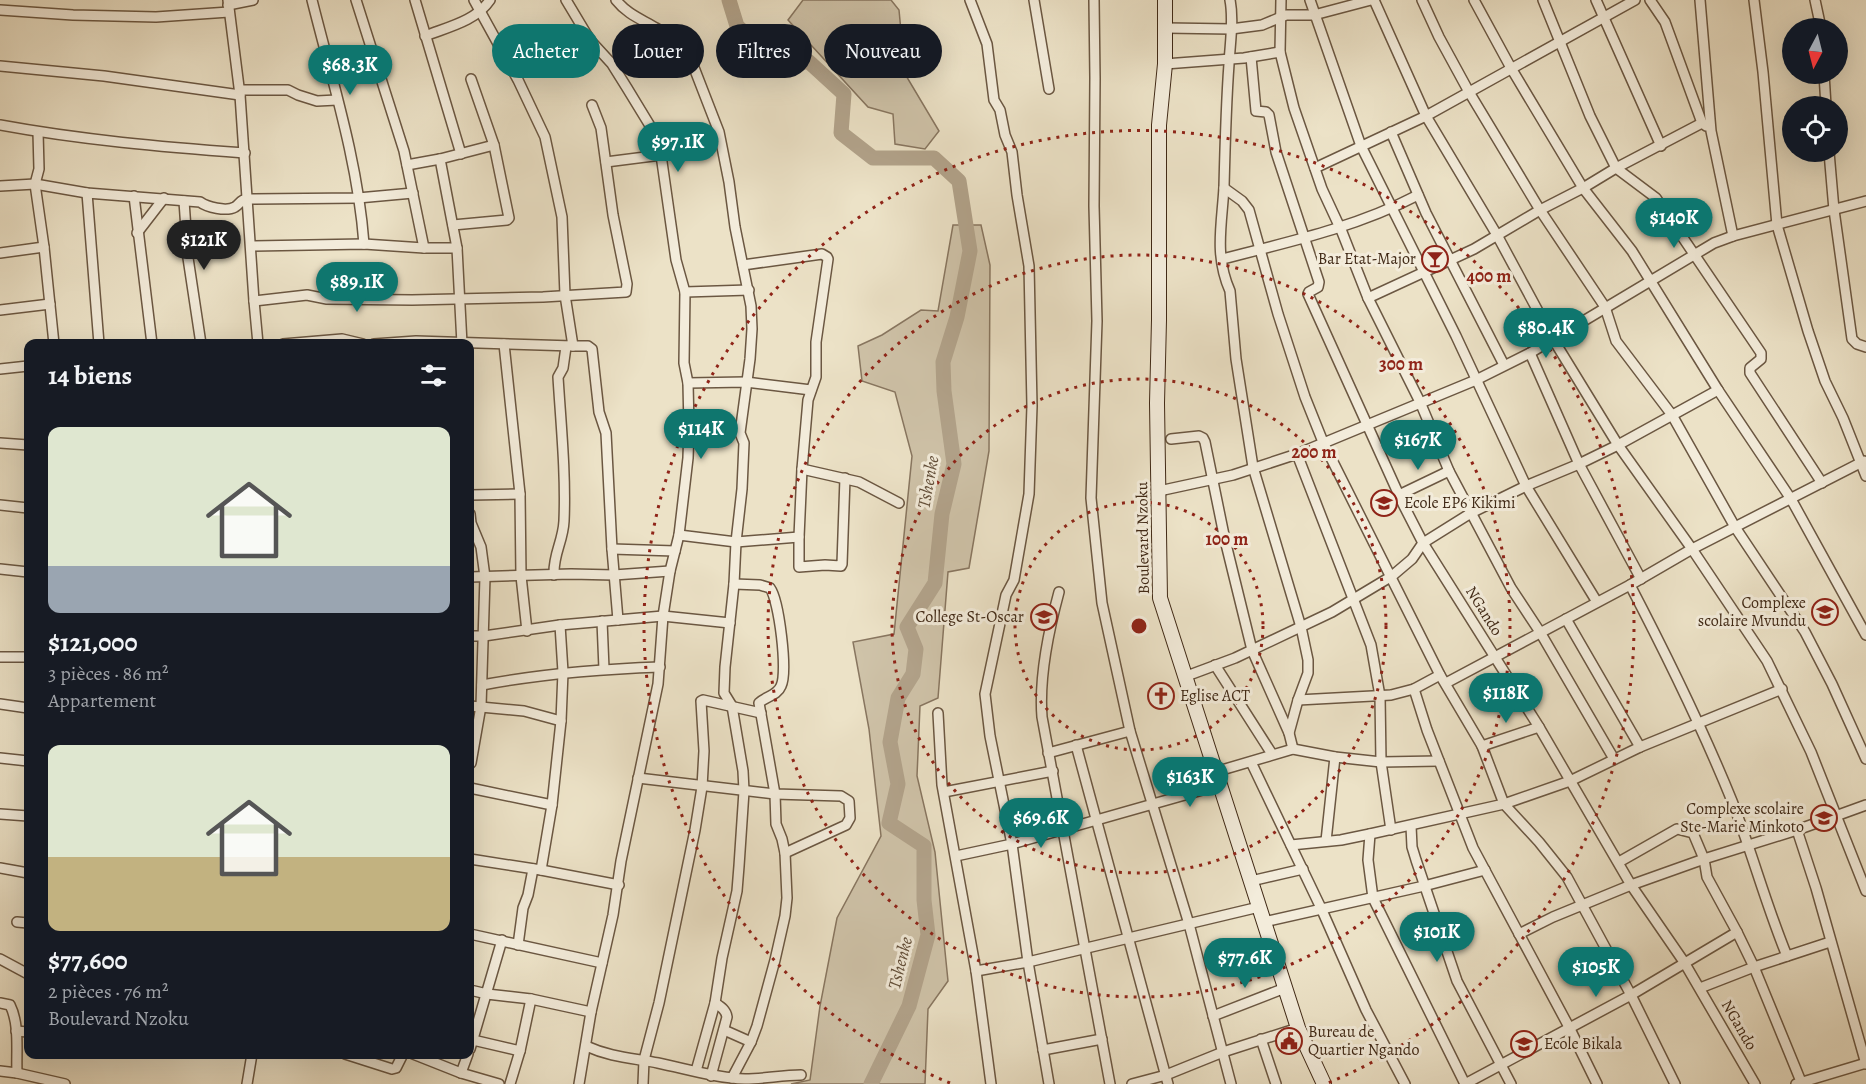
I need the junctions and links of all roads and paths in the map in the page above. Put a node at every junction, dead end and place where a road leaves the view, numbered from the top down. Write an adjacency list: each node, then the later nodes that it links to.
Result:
1 (253, 0): 26 (street)
2 (312, 0): 47 (street)
3 (357, 0): 64 (street)
4 (415, 0): 35 (street)
5 (474, 0): 28 (street)
6 (490, 0): 28 (street)
7 (566, 0): 60 (street)
8 (616, 0): 100 (street)
9 (970, 0): 241 (street)
10 (1034, 0): 44 (street)
11 (1094, 0): 221 (street)
12 (1165, 0): 33 (street, Boulevard Nzoku)
13 (1230, 0): 34 (street)
14 (1281, 0): 30 (street)
15 (1310, 0): 29 (street)
16 (1373, 0): 29 (street); 49 (street)
17 (1422, 0): 45 (street)
18 (1474, 0): 42 (street)
19 (1544, 0): 36 (street)
20 (1596, 0): 31 (street)
21 (1635, 0): 31 (street)
22 (1650, 0): 50 (street)
23 (1700, 0): 52 (street)
24 (1754, 0): 84 (street)
25 (1815, 0): 32 (street)
26 (228, 6): 27 (street); 46 (street)
27 (0, 10)
28 (481, 12): 35 (street); 105 (street)
29 (1314, 15): 30 (street); 56 (street)
30 (1282, 17): 34 (street); 37 (street)
31 (1604, 17): 36 (street); 57 (street)
32 (1819, 18)
33 (1166, 28): 34 (street); 40 (street, Boulevard Nzoku)
34 (1231, 29): 39 (street)
35 (425, 36): 59 (street)
36 (1559, 44): 42 (street); 66 (street)
37 (1280, 52): 38 (street); 65 (street)
38 (1251, 57): 39 (street); 89 (street)
39 (1229, 60): 40 (street); 69 (street)
40 (1165, 64): 151 (street, Boulevard Nzoku)
41 (0, 66): 46 (street)
42 (1511, 68): 45 (street); 70 (street)
43 (471, 79): 55 (street)
44 (1049, 89)
45 (1469, 92): 49 (street); 81 (street)
46 (240, 93): 47 (street); 58 (street)
47 (337, 100): 76 (street)
48 (592, 105): 62 (street)
49 (1426, 116): 54 (street); 87 (street)
50 (1702, 123): 52 (street); 57 (street)
51 (0, 125): 53 (street)
52 (1712, 131): 88 (street)
53 (38, 132): 58 (street); 67 (street)
54 (1391, 132): 56 (street); 73 (street)
55 (494, 145): 59 (street); 83 (street)
56 (1361, 146): 65 (street); 80 (street)
57 (1661, 146): 66 (street)
58 (245, 153): 77 (street)
59 (461, 154): 61 (street)
60 (661, 155): 62 (street); 104 (street)
61 (440, 159): 64 (street); 83 (street)
62 (606, 162): 105 (street)
63 (1831, 162): 82 (street)
64 (407, 165): 72 (street)
65 (1316, 168): 85 (street)
66 (1616, 168): 70 (street); 97 (street)
67 (35, 184): 68 (street); 71 (street); 92 (street)
68 (0, 186)
69 (1224, 188): 95 (street); 98 (street)
70 (1583, 188): 81 (street); 102 (street)
71 (87, 193): 74 (street); 113 (street)
72 (413, 193): 76 (street); 93 (street)
73 (1418, 195): 80 (street); 99 (street)
74 (134, 196): 75 (street); 86 (street)
75 (164, 198): 78 (street); 86 (street)
76 (358, 198): 77 (street); 90 (street)
77 (247, 199): 78 (street); 91 (street)
78 (184, 201): 115 (street)
79 (1866, 201): 82 (street)
80 (1393, 208): 85 (street); 101 (street)
81 (1540, 210): 87 (street); 110 (street)
82 (1834, 210): 84 (street); 122 (street)
83 (453, 225): 94 (street)
84 (1777, 225): 88 (street); 141 (street)
85 (1340, 228): 89 (street); 107 (street)
86 (137, 233): 114 (street)
87 (1497, 236): 99 (street); 118 (street)
88 (1733, 236): 97 (street)
89 (1304, 238): 95 (street); 134 (street, NGando)
90 (364, 244): 91 (street); 93 (street)
91 (251, 246): 108 (street)
92 (44, 247): 96 (street); 109 (street)
93 (424, 248): 94 (street)
94 (457, 248): 106 (street)
95 (1260, 249): 98 (street); 136 (street)
96 (0, 253)
97 (1694, 254): 102 (street); 149 (street)
98 (1222, 259): 143 (street)
99 (1451, 261): 101 (street); 124 (street)
100 (743, 265): 103 (street); 130 (street)
101 (1425, 273): 107 (street); 127 (street)
102 (1648, 281): 110 (street); 131 (street)
103 (749, 290): 104 (street); 128 (street)
104 (685, 292): 129 (street)
105 (565, 296): 106 (street); 121 (street)
106 (458, 298): 108 (street); 117 (street)
107 (1368, 298): 132 (street)
108 (254, 301): 116 (street)
109 (50, 304): 111 (street); 112 (street)
110 (1605, 307): 118 (street); 133 (street)
111 (0, 310)
112 (54, 339)
113 (99, 339)
114 (151, 339)
115 (200, 339)
116 (258, 339)
117 (462, 339)
118 (1554, 339): 123 (street); 139 (street)
119 (474, 343): 120 (street)
120 (504, 344): 121 (street); 152 (street)
121 (569, 346): 166 (street); 172 (street)
122 (1866, 346)
123 (1530, 353): 124 (street); 142 (street)
124 (1504, 365): 127 (street)
125 (24, 366): 126 (street)
126 (0, 369)
127 (1476, 380): 132 (street); 150 (street)
128 (746, 382): 129 (street); 130 (street); 164 (street)
129 (688, 383): 162 (street)
130 (811, 390): 144 (street)
131 (1718, 390): 133 (street); 155 (street)
132 (1420, 402): 134 (street); 145 (street)
133 (1672, 415): 139 (street); 160 (street)
134 (1366, 424): 136 (street); 154 (street, NGando)
135 (1171, 439): 148 (street)
136 (1323, 442): 140 (street); 175 (street)
137 (0, 443): 138 (street)
138 (24, 445)
139 (1618, 446): 142 (street); 167 (street)
140 (1297, 454): 143 (street); 182 (street)
141 (1863, 462): 146 (street); 149 (street)
142 (1579, 464): 150 (street); 178 (street)
143 (1253, 467): 148 (street); 190 (street)
144 (802, 469): 147 (street); 163 (street)
145 (1449, 471): 154 (street); 159 (street)
146 (1866, 476)
147 (846, 478): 156 (street); 163 (street)
148 (1213, 478): 151 (street); 196 (street)
149 (1822, 483): 155 (street)
150 (1526, 486): 159 (street); 183 (street)
151 (1159, 491): 204 (street, Boulevard Nzoku)
152 (520, 494): 153 (street); 174 (street)
153 (474, 495)
154 (1399, 495): 165 (street, NGando)
155 (1791, 499): 160 (street); 193 (street)
156 (899, 503)
157 (0, 505): 158 (street)
158 (24, 508)
159 (1471, 513): 165 (street); 192 (street)
160 (1735, 527): 167 (street); 233 (street)
161 (474, 534): 177 (street)
162 (679, 535): 164 (street); 168 (street)
163 (799, 537): 164 (street)
164 (736, 542): 179 (street)
165 (1423, 543): 175 (street); 199 (street, NGando)
166 (612, 549): 168 (street); 173 (street)
167 (1692, 549): 178 (street); 208 (street)
168 (675, 551): 170 (street)
169 (0, 569): 171 (street)
170 (670, 571): 173 (street); 184 (street)
171 (24, 572)
172 (554, 575): 173 (street); 174 (street)
173 (614, 575): 186 (street)
174 (521, 576): 177 (street); 191 (street)
175 (1392, 576): 182 (street); 205 (street)
176 (474, 577): 177 (street)
177 (485, 577): 195 (street)
178 (1641, 579): 180 (street)
179 (734, 584): 188 (street); 216 (street)
180 (1630, 585): 183 (street); 219 (street)
181 (1059, 592): 228 (street)
182 (1353, 600): 190 (street); 209 (street)
183 (1597, 602): 185 (street)
184 (663, 616): 186 (street); 188 (street); 201 (street)
185 (1566, 619): 192 (street); 226 (street)
186 (618, 620): 187 (street)
187 (602, 621): 189 (street); 202 (street)
188 (730, 623): 214 (street)
189 (560, 625): 191 (street); 203 (street)
190 (1301, 627): 196 (street); 210 (street)
191 (527, 631): 195 (street)
192 (1540, 632): 199 (street); 232 (street)
193 (1866, 635)
194 (474, 636): 195 (street)
195 (484, 636): 206 (street)
196 (1252, 650): 200 (street); 222 (street)
197 (0, 657): 198 (street)
198 (24, 657)
199 (1495, 657): 205 (street); 220 (street, NGando)
200 (1215, 665): 204 (street); 229 (street)
201 (660, 667): 202 (street); 239 (street)
202 (604, 669): 203 (street)
203 (563, 672): 206 (street); 218 (street)
204 (1184, 677): 240 (street, Boulevard Nzoku)
205 (1443, 679): 207 (street); 225 (street)
206 (482, 685): 213 (street)
207 (1414, 689): 209 (street); 235 (street)
208 (1782, 689): 219 (street); 254 (street)
209 (1380, 696): 210 (street); 237 (street)
210 (1298, 699): 222 (street)
211 (0, 704): 215 (street)
212 (474, 706): 213 (street)
213 (481, 706): 218 (street); 223 (street)
214 (732, 706): 216 (street); 243 (street); 245 (street)
215 (24, 707)
216 (760, 713): 247 (street)
217 (938, 713): 246 (street)
218 (561, 721): 249 (street)
219 (1698, 722): 226 (street); 263 (street)
220 (1539, 727): 225 (street); 242 (street, NGando)
221 (1130, 730): 224 (street); 250 (street)
222 (1289, 732): 227 (street)
223 (474, 742)
224 (1076, 745): 228 (street); 256 (street)
225 (1482, 746): 248 (street)
226 (1640, 747): 232 (street)
227 (1293, 749): 229 (street); 231 (street)
228 (1048, 753): 238 (street)
229 (1272, 754): 236 (street)
230 (0, 758): 234 (street)
231 (1335, 758): 237 (street); 262 (street)
232 (1614, 759): 242 (street)
233 (1866, 759)
234 (24, 761)
235 (1439, 761): 237 (street); 253 (street)
236 (1251, 762): 240 (street); 265 (street)
237 (1381, 762): 259 (street)
238 (1053, 771): 241 (street); 258 (street)
239 (638, 778): 243 (street); 277 (street)
240 (1218, 778): 250 (street); 276 (street, Boulevard Nzoku)
241 (998, 781): 246 (street); 264 (street)
242 (1570, 782): 248 (street); 270 (street, NGando)
243 (702, 786): 245 (street); 334 (street)
244 (474, 789): 249 (street)
245 (744, 791): 247 (street); 312 (street)
246 (944, 792): 267 (street)
247 (775, 794): 266 (street); 266 (street)
248 (1504, 804): 253 (street); 282 (street)
249 (552, 805): 272 (street)
250 (1152, 805): 256 (street); 288 (street)
251 (1866, 805): 254 (street)
252 (0, 814): 255 (street)
253 (1461, 814): 257 (street); 274 (street)
254 (1836, 815): 260 (street); 280 (street)
255 (24, 816)
256 (1097, 819): 258 (street); 292 (street)
257 (1411, 826): 259 (street); 279 (street)
258 (1063, 829): 264 (street); 296 (street)
259 (1391, 830): 261 (street)
260 (1797, 830): 263 (street); 294 (street)
261 (1370, 834): 262 (street); 281 (street)
262 (1326, 841): 265 (street)
263 (1748, 843): 268 (street); 297 (street)
264 (1012, 844): 267 (street); 299 (street)
265 (1291, 844): 273 (street)
266 (785, 853): 323 (street)
267 (956, 856): 303 (street)
268 (1704, 858): 270 (street); 278 (street); 289 (street)
269 (474, 860): 272 (street)
270 (1619, 862): 278 (street, NGando)
271 (0, 868): 275 (street)
272 (537, 869): 277 (street); 295 (street)
273 (1303, 869): 276 (street); 284 (street)
274 (1485, 870): 279 (street); 290 (street)
275 (24, 872)
276 (1251, 880): 283 (street, Boulevard Nzoku)
277 (619, 885): 301 (street)
278 (1631, 885): 282 (street); 300 (street, NGando)
279 (1424, 886): 281 (street); 336 (street)
280 (1866, 891)
281 (1372, 898): 284 (street); 359 (street)
282 (1582, 905): 290 (street); 309 (street)
283 (1259, 907): 286 (street, Boulevard Nzoku); 288 (street)
284 (1321, 908): 286 (street); 358 (street)
285 (17, 922): 287 (street)
286 (1264, 922): 305 (street, Boulevard Nzoku)
287 (24, 923)
288 (1189, 924): 292 (street); 314 (street)
289 (1737, 932): 300 (street); 302 (street)
290 (1519, 934): 315 (street)
291 (474, 935): 293 (street)
292 (1129, 938): 296 (street); 344 (street)
293 (502, 940): 295 (street); 308 (street)
294 (1830, 942): 297 (street); 335 (street)
295 (518, 945): 301 (street)
296 (1085, 948): 299 (street); 321 (street)
297 (1786, 956): 302 (street)
298 (0, 959): 304 (street)
299 (1028, 962): 303 (street); 326 (street)
300 (1684, 962): 306 (street, NGando); 309 (street)
301 (602, 963): 313 (street)
302 (1754, 967): 306 (street); 364 (street)
303 (976, 971): 351 (street)
304 (24, 972)
305 (1285, 988): 314 (street); 316 (street, Boulevard Nzoku)
306 (1700, 988): 363 (street, NGando)
307 (474, 991): 308 (street)
308 (487, 994): 310 (street); 320 (street)
309 (1631, 995): 315 (street); 362 (street)
310 (531, 999): 313 (street); 327 (street)
311 (0, 1003): 317 (street)
312 (715, 1003): 318 (street); 338 (street)
313 (591, 1012): 325 (street)
314 (1213, 1016): 328 (street)
315 (1569, 1027): 336 (street); 361 (street)
316 (1298, 1028): 322 (street); 357 (street, Boulevard Nzoku)
317 (16, 1030): 319 (street); 339 (street)
318 (724, 1030): 323 (street); 342 (street)
319 (24, 1031)
320 (474, 1035)
321 (1102, 1039): 326 (street); 353 (street)
322 (1261, 1039): 328 (street); 356 (street)
323 (751, 1042): 343 (street)
324 (474, 1045): 327 (street)
325 (586, 1046): 334 (street); 349 (street)
326 (1043, 1050): 352 (street)
327 (520, 1052): 348 (street)
328 (1222, 1052): 344 (street); 355 (street)
329 (252, 1059): 345 (street)
330 (361, 1059): 331 (street)
331 (400, 1059)
332 (426, 1059): 340 (street)
333 (466, 1059): 340 (street)
334 (644, 1060): 338 (street); 350 (street)
335 (1866, 1063): 364 (street)
336 (1500, 1066): 359 (street); 360 (street)
337 (0, 1071): 339 (street)
338 (696, 1071): 342 (street)
339 (17, 1073): 346 (street)
340 (461, 1073): 347 (street)
341 (801, 1075): 343 (street)
342 (711, 1076): 343 (street)
343 (732, 1078)
344 (1167, 1079): 354 (street)
345 (250, 1083)
346 (64, 1084)
347 (499, 1084)
348 (510, 1084)
349 (579, 1084)
350 (643, 1084)
351 (991, 1084)
352 (1049, 1084)
353 (1110, 1084)
354 (1132, 1084)
355 (1231, 1084)
356 (1276, 1084)
357 (1324, 1084)
358 (1405, 1084)
359 (1465, 1084)
360 (1511, 1084)
361 (1598, 1084)
362 (1675, 1084)
363 (1755, 1084)
364 (1799, 1084)

